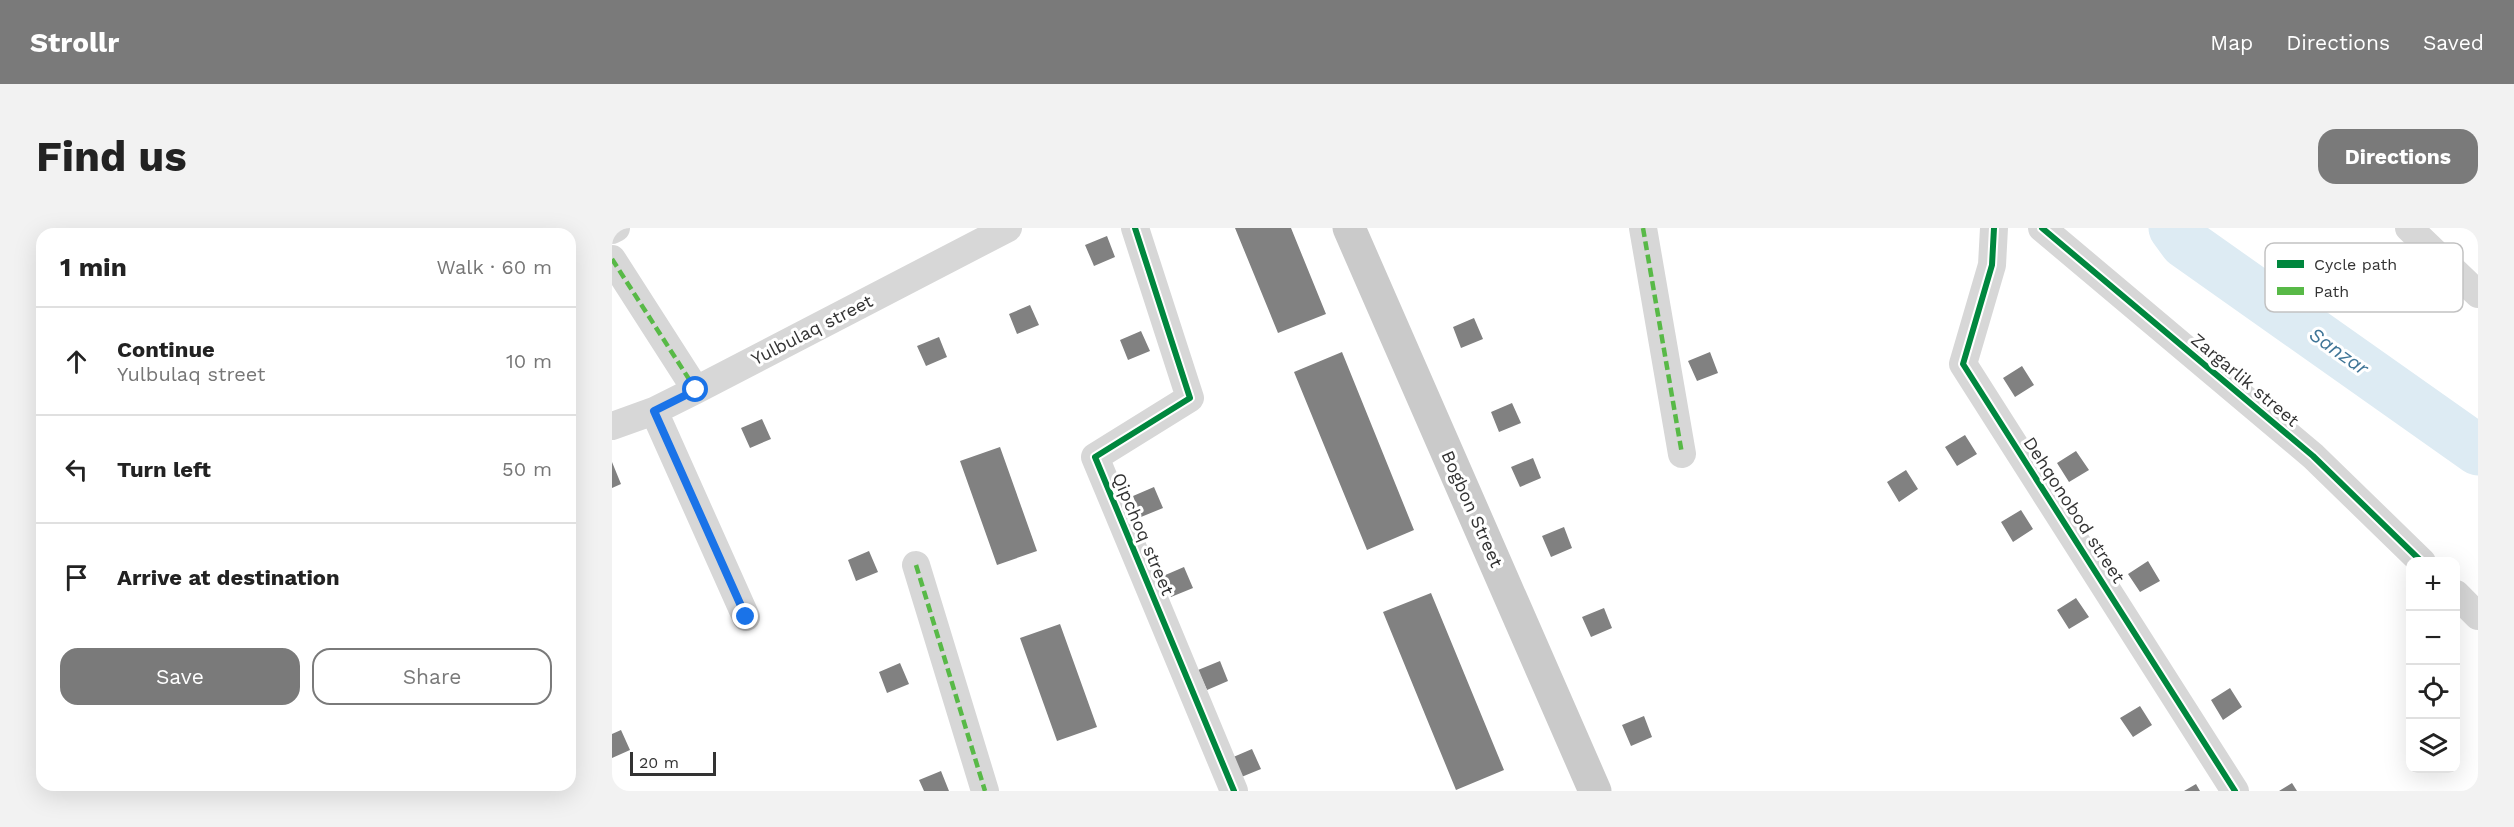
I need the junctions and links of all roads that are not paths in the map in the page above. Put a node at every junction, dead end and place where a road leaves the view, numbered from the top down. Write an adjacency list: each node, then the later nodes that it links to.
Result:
1 (1008, 228): 12 (street, Yulbulaq street)
2 (1135, 228): 22 (street, Qipchoq street)
3 (1349, 228): 23 (main road, Bogbon Street)
4 (1644, 228): 15 (street)
5 (1994, 228): 24 (street, Dehqonobod street)
6 (2042, 228): 16 (street, Zargarlik street)
7 (2409, 228): 8 (street)
8 (2425, 243)
9 (612, 259): 12 (street)
10 (2463, 280): 11 (street)
11 (2478, 294)
12 (696, 390): 13 (street, Yulbulaq street)
13 (654, 411): 14 (street, Yulbulaq street); 20 (street)
14 (612, 426)
15 (1682, 454)
16 (2418, 557)
17 (915, 565): 21 (street)
18 (2460, 598): 19 (street)
19 (2478, 616)
20 (746, 617)
21 (985, 791)
22 (1234, 791)
23 (1595, 791)
24 (2235, 791)

